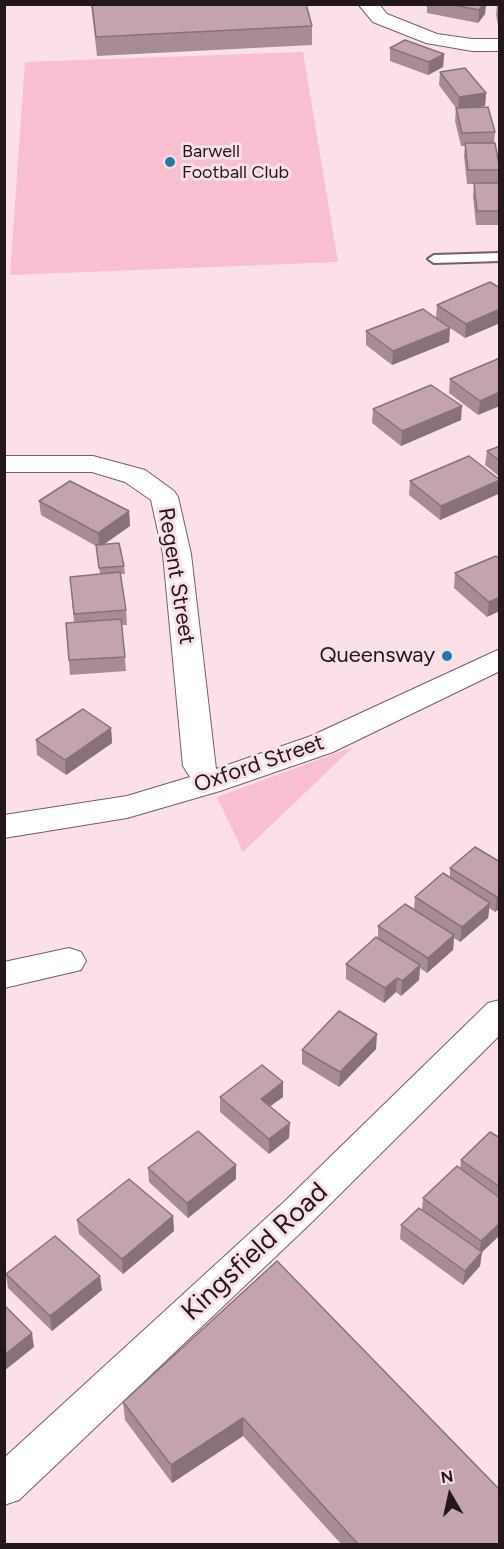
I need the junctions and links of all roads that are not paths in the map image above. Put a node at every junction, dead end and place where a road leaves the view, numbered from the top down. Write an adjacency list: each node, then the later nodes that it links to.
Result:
1 (368, 4): 2 (street)
2 (500, 45)
3 (500, 257): 4 (lane)
4 (434, 259)
5 (4, 465): 7 (street, Regent Street)
6 (500, 659): 7 (street, Oxford Street)
7 (209, 783): 8 (street, Oxford Street)
8 (4, 827)
9 (69, 961): 10 (street)
10 (4, 975)
11 (500, 1013): 12 (street, Kingsfield Road)
12 (4, 1486)

